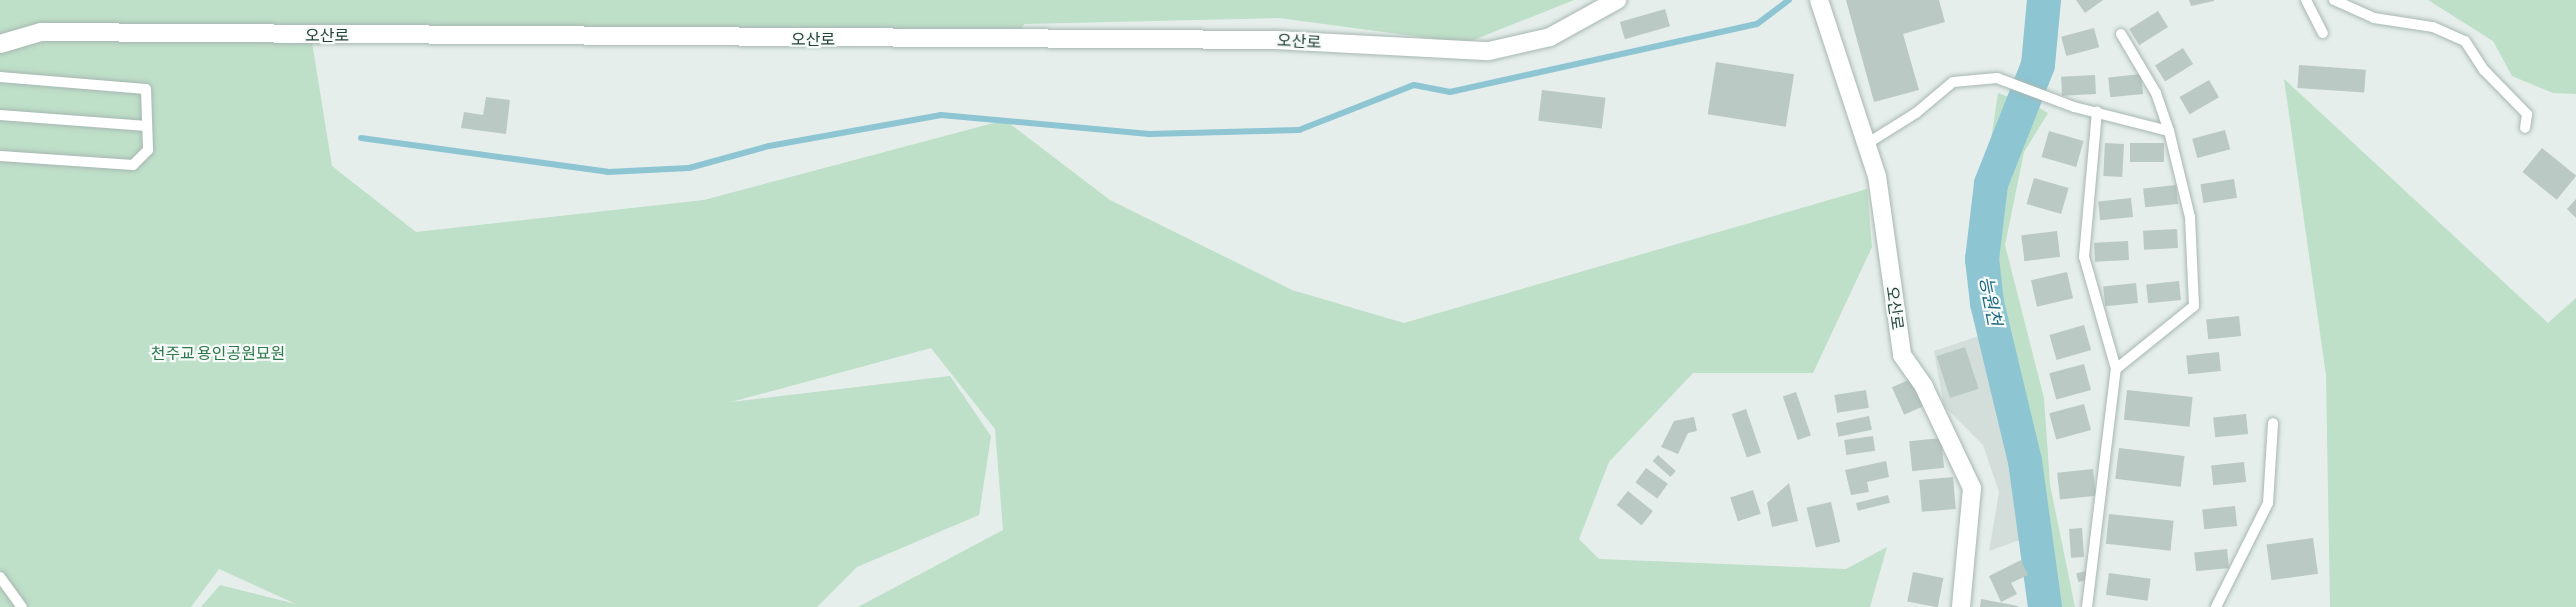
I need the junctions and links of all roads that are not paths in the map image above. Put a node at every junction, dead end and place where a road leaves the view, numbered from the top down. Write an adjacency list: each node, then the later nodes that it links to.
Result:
1 (1617, 0): 7 (street, 오산로)
2 (1819, 0): 14 (street, 오산로)
3 (2306, 0): 5 (lane)
4 (2334, 0): 12 (lane)
5 (2323, 33)
6 (2121, 34): 13 (lane)
7 (0, 44)
8 (0, 77): 11 (lane)
9 (2097, 112): 13 (lane); 14 (lane); 16 (lane)
10 (0, 115): 11 (lane)
11 (147, 126): 15 (lane)
12 (2525, 128)
13 (2169, 130): 16 (lane)
14 (1868, 143): 20 (street, 오산로)
15 (0, 156)
16 (2116, 369): 21 (lane)
17 (2272, 423): 22 (lane)
18 (0, 577): 19 (lane)
19 (22, 607)
20 (1961, 607)
21 (2087, 607)
22 (2216, 607)

